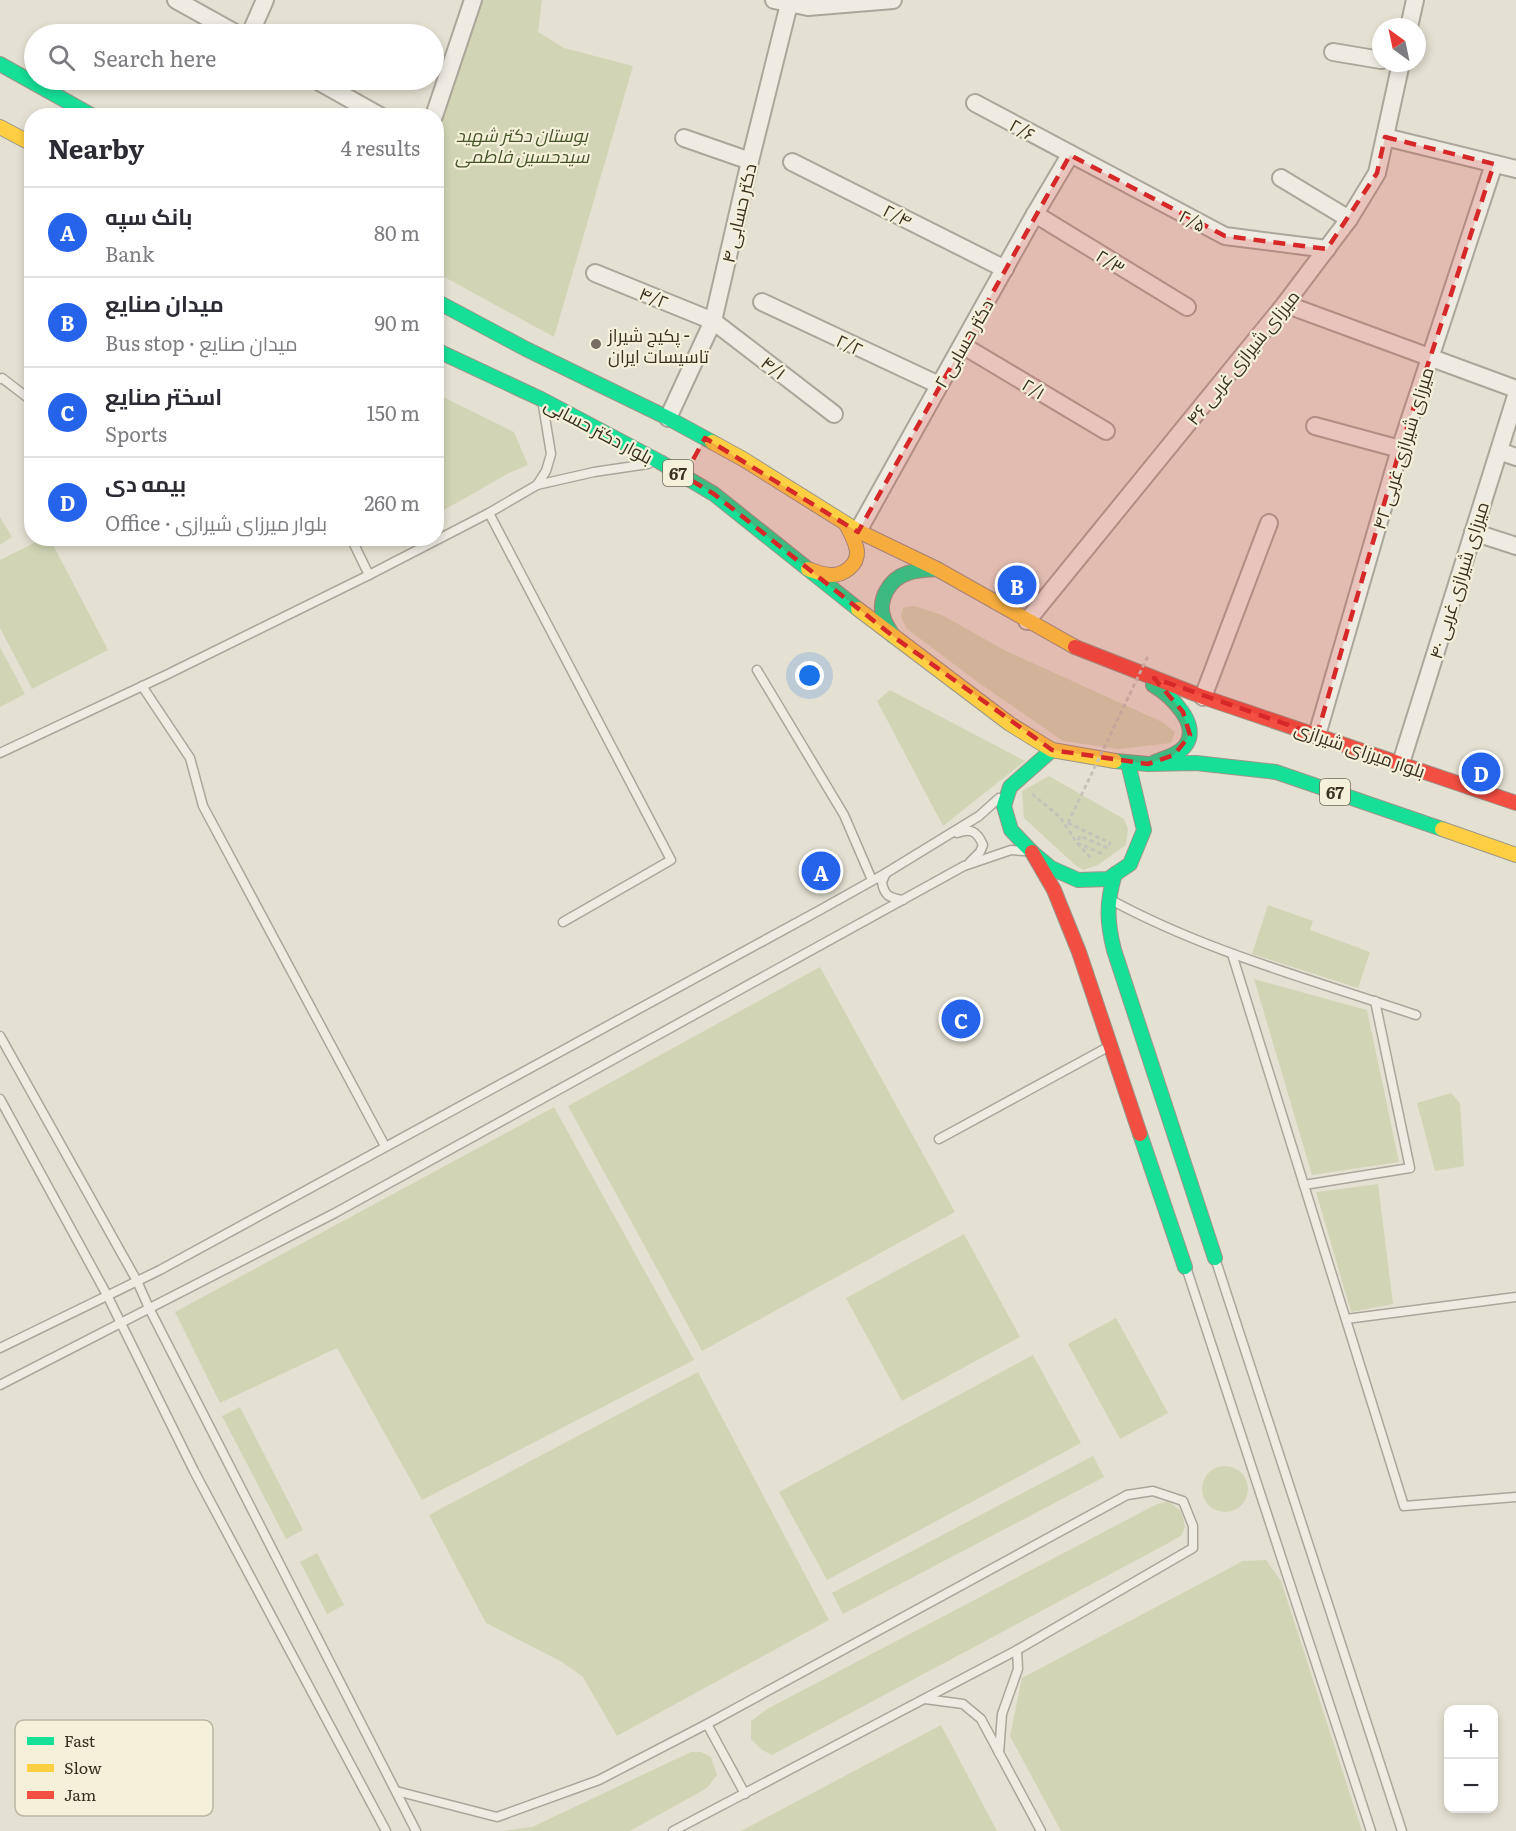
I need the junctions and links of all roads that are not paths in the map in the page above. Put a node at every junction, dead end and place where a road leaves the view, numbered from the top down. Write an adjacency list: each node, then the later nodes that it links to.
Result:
1 (176, 0): 8 (street)
2 (265, 0): 9 (street)
3 (473, 0): 15 (street)
4 (893, 0): 6 (street)
5 (1415, 0): 7 (street)
6 (784, 1): 28 (street, دکتر حسابی ۴)
7 (1411, 18)
8 (219, 24)
9 (254, 24)
10 (1333, 52): 11 (street)
11 (1372, 58)
12 (0, 64): 14 (main road)
13 (1399, 72): 24 (street, میرزای شیرازی غربی ۴۶)
14 (24, 77)
15 (444, 86)
16 (46, 90): 20 (main road)
17 (334, 90): 21 (street)
18 (443, 90): 22 (street)
19 (975, 103): 27 (street, ۲/۶)
20 (79, 108)
21 (366, 108)
22 (437, 108)
23 (0, 127): 26 (main road)
24 (1385, 137): 30 (street); 34 (street, میرزای شیرازی غربی ۴۶)
25 (684, 138): 28 (street)
26 (24, 140)
27 (1070, 155): 33 (street, دکتر حسابی ۲); 35 (street, ۲/۵)
28 (750, 161): 42 (street, دکتر حسابی ۴)
29 (792, 162): 36 (street, ۲/۴)
30 (1494, 164): 31 (street); 45 (street, میرزای شیرازی غربی ۴۲)
31 (1516, 169)
32 (1281, 178): 34 (street)
33 (1035, 214): 36 (street, دکتر حسابی ۲); 41 (street, ۲/۳)
34 (1349, 219): 35 (street, میرزای شیرازی غربی ۴۶)
35 (1327, 249): 39 (street, میرزای شیرازی غربی ۴۶)
36 (1005, 268): 43 (street, دکتر حسابی ۲)
37 (595, 273): 42 (street, ۴/۲)
38 (762, 302): 47 (street, ۲/۲)
39 (1286, 304): 45 (street); 72 (street, میرزای شیرازی غربی ۴۶)
40 (444, 305): 53 (main road, 67)
41 (1187, 307)
42 (713, 321): 52 (street, ۴/۱); 53 (street, دکتر حسابی ۴)
43 (962, 345): 47 (street, دکتر حسابی ۲); 55 (street, ۲/۱)
44 (444, 354): 51 (main road, بلوار دکتر حسابی / 67)
45 (1430, 357): 48 (street); 56 (street, میرزای شیرازی غربی ۴۲)
46 (0, 379): 49 (lane)
47 (939, 385): 63 (street, دکتر حسابی ۲)
48 (1516, 389)
49 (24, 395)
50 (1516, 396): 57 (street, میرزای شیرازی غربی ۴۰)
51 (541, 399): 59 (main road, بلوار دکتر حسابی / 67); 60 (lane)
52 (834, 414)
53 (668, 418): 63 (main road, 67)
54 (1315, 426): 56 (street)
55 (1106, 431)
56 (1400, 449): 78 (street, میرزای شیرازی غربی ۴۲)
57 (1499, 451): 58 (street); 64 (street, میرزای شیرازی غربی ۴۰)
58 (1516, 457)
59 (660, 462): 60 (lane); 69 (main road, بلوار دکتر حسابی / 67)
60 (537, 485): 61 (lane)
61 (489, 513): 65 (lane); 95 (lane)
62 (1269, 523): 77 (street)
63 (852, 528): 69 (main road); 70 (main road, 67)
64 (1473, 532): 68 (street); 82 (street, میرزای شیرازی غربی ۴۰)
65 (444, 536)
66 (355, 546): 71 (lane)
67 (425, 546): 71 (lane)
68 (1516, 546)
69 (804, 567): 73 (main road, بلوار دکتر حسابی / 67)
70 (937, 569): 72 (main road, 67); 73 (main road)
71 (369, 575): 76 (lane)
72 (1027, 621): 74 (main road, 67)
73 (894, 637): 79 (main road, 67)
74 (1122, 666): 77 (main road, 67); 83 (main road)
75 (757, 670): 92 (lane)
76 (142, 686): 80 (lane); 103 (lane)
77 (1203, 697): 78 (main road, بلوار میرزای شیرازی / 67)
78 (1317, 735): 82 (main road, بلوار میرزای شیرازی / 67)
79 (1052, 750): 81 (main road, 67); 84 (main road)
80 (0, 753)
81 (1128, 763): 83 (main road, 67); 91 (main road)
82 (1401, 763): 85 (main road, بلوار میرزای شیرازی / 67)
83 (1148, 764): 88 (main road, 67)
84 (1013, 784): 86 (lane); 87 (main road)
85 (1516, 803)
86 (948, 835): 89 (lane); 90 (lane)
87 (1032, 852): 89 (lane); 91 (main road); 100 (main road)
88 (1516, 855)
89 (967, 865): 94 (lane)
90 (886, 873): 92 (lane); 94 (lane)
91 (1115, 874): 93 (main road)
92 (872, 880): 103 (lane)
93 (1108, 898): 96 (lane); 105 (main road)
94 (903, 900): 110 (lane)
95 (563, 922)
96 (1232, 954): 97 (lane); 104 (lane)
97 (1375, 1001): 98 (lane); 104 (lane)
98 (1416, 1015)
99 (0, 1036): 107 (lane)
100 (1111, 1045): 102 (lane); 106 (main road)
101 (0, 1099): 108 (lane)
102 (939, 1139)
103 (386, 1146): 107 (lane)
104 (1304, 1185): 111 (lane)
105 (1215, 1258): 127 (lane)
106 (1185, 1267): 126 (lane)
107 (137, 1281): 108 (lane); 110 (lane)
108 (107, 1295): 112 (lane); 113 (lane)
109 (1516, 1297): 111 (lane)
110 (149, 1308): 112 (lane); 120 (lane)
111 (1346, 1319): 115 (lane)
112 (120, 1323): 114 (lane); 122 (lane)
113 (0, 1348)
114 (0, 1385)
115 (1516, 1497)
116 (1017, 1650): 117 (lane); 118 (lane); 119 (lane)
117 (924, 1699): 119 (lane); 121 (lane)
118 (707, 1724): 120 (lane); 121 (lane)
119 (999, 1754): 125 (lane)
120 (396, 1791): 123 (lane)
121 (745, 1794): 124 (lane)
122 (386, 1831)
123 (416, 1831)
124 (673, 1831)
125 (1041, 1831)
126 (1371, 1831)
127 (1401, 1831)

